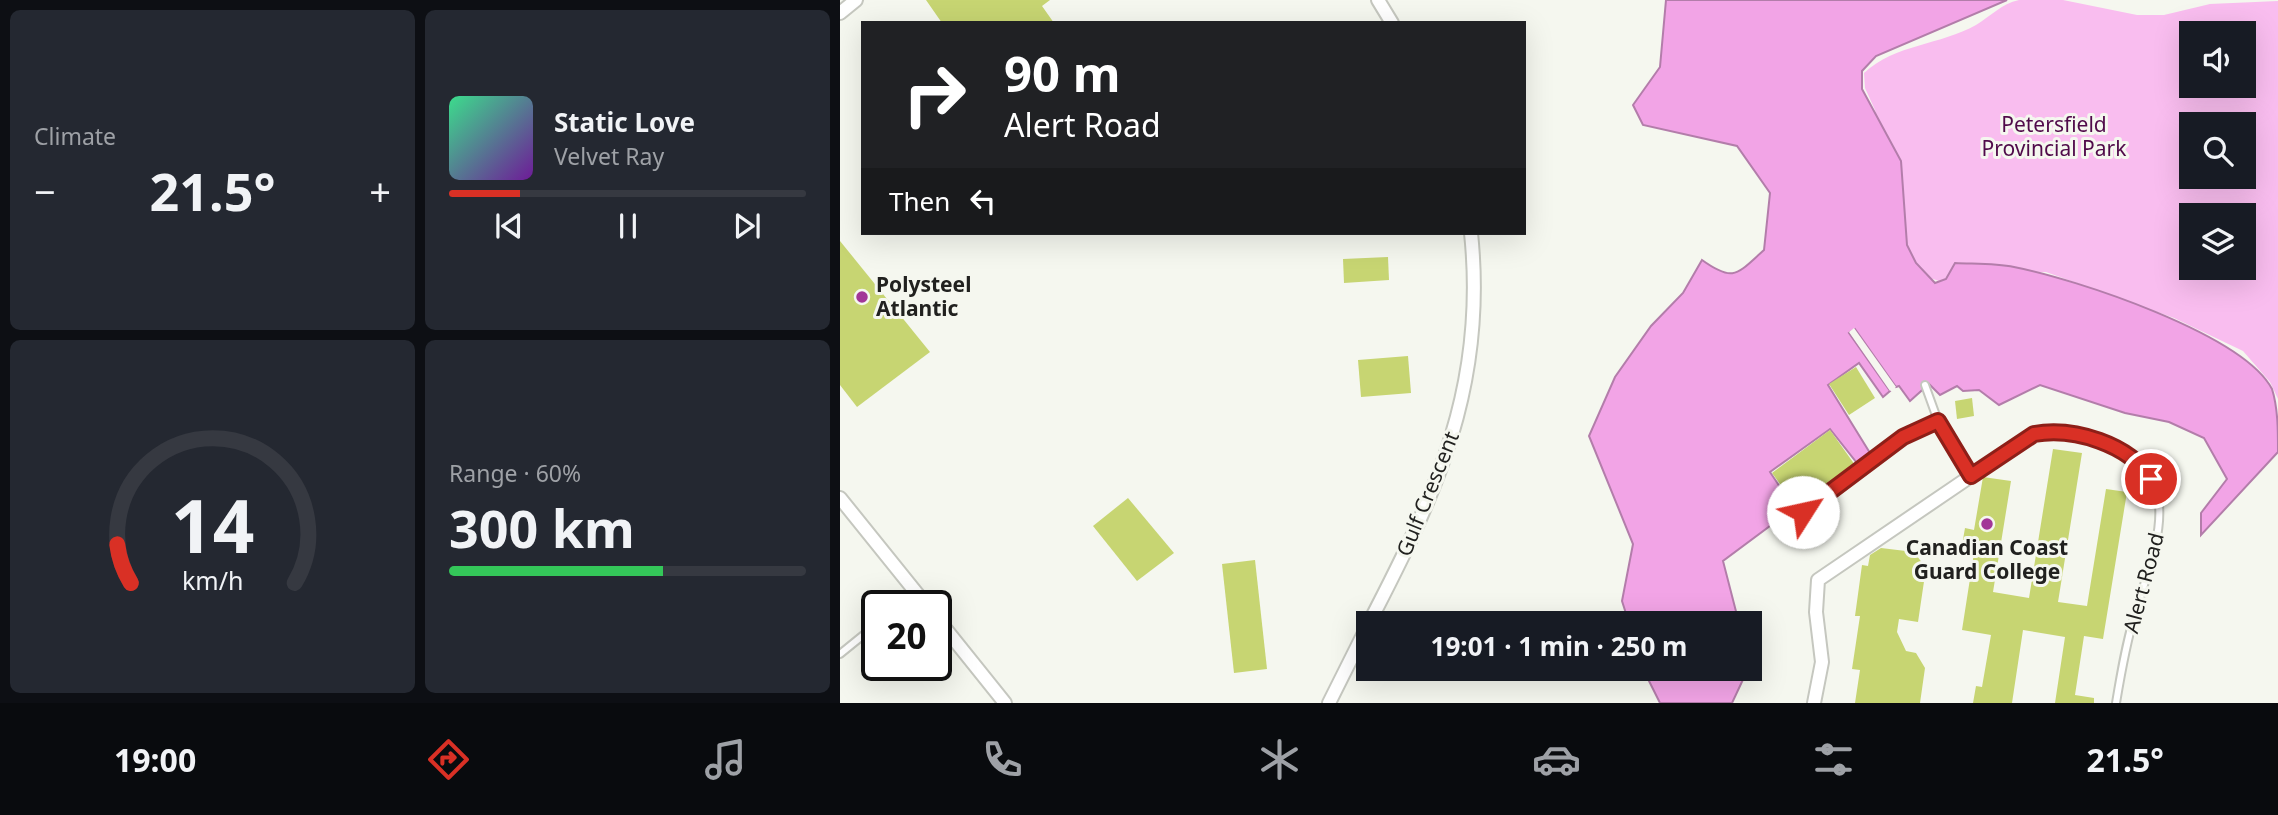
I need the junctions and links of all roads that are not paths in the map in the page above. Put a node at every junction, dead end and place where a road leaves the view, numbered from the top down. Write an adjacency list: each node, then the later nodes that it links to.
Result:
1 (856, 0): 3 (street)
2 (1378, 0): 4 (street)
3 (840, 13)
4 (1391, 21)
5 (1471, 235): 12 (street, Gulf Crescent)
6 (1925, 385): 7 (lane)
7 (1938, 421): 8 (lane); 10 (lane)
8 (1971, 476): 19 (street); 20 (lane, Alert Road)
9 (840, 498): 11 (street)
10 (1803, 512)
11 (914, 590)
12 (1376, 611)
13 (861, 637): 16 (lane)
14 (952, 637): 17 (street)
15 (1356, 650): 18 (street, Gulf Crescent)
16 (840, 654)
17 (1005, 703)
18 (1329, 703)
19 (1814, 703)
20 (2116, 703)

